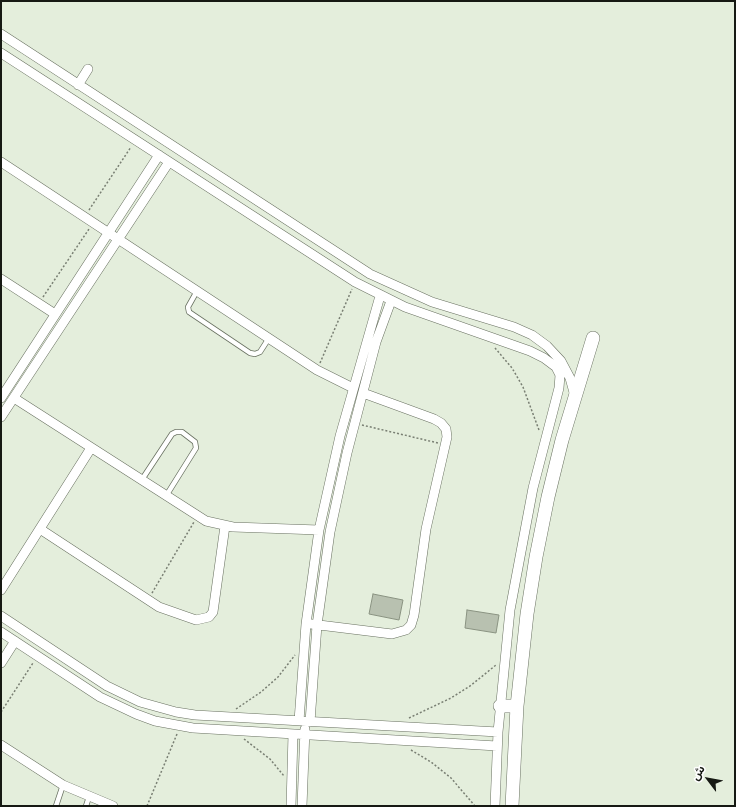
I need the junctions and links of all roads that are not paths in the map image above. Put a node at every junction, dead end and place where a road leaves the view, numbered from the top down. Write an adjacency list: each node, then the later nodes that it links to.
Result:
1 (1, 34): 4 (street)
2 (1, 52): 5 (street)
3 (88, 69): 4 (street)
4 (78, 85): 21 (street)
5 (159, 155): 7 (street); 8 (street)
6 (1, 162): 8 (street)
7 (169, 162): 9 (street); 12 (street)
8 (109, 233): 9 (street); 14 (street)
9 (118, 239): 11 (street); 19 (street)
10 (1, 279): 14 (street)
11 (197, 291): 15 (street); 15 (lane)
12 (380, 296): 13 (street); 18 (street)
13 (390, 301): 20 (street); 37 (street)
14 (55, 314): 17 (street)
15 (269, 338): 18 (street)
16 (593, 338): 21 (street)
17 (10, 384): 19 (street); 22 (street)
18 (352, 391): 20 (street); 29 (street)
19 (16, 394): 23 (street); 24 (street)
20 (362, 395): 33 (street); 33 (street)
21 (575, 397): 38 (street)
22 (1, 398)
23 (2, 413)
24 (91, 448): 25 (street); 28 (street)
25 (141, 481): 26 (street); 26 (lane)
26 (165, 496): 27 (street)
27 (225, 526): 28 (street); 29 (street)
28 (40, 529): 30 (street)
29 (319, 530): 32 (street)
30 (1, 590)
31 (1, 616): 39 (street)
32 (306, 624): 33 (street); 39 (street)
33 (317, 625): 39 (street)
34 (2, 636): 35 (street)
35 (15, 641): 36 (street); 41 (street)
36 (1, 663)
37 (500, 706): 38 (street); 40 (street)
38 (517, 706): 52 (street)
39 (304, 722): 40 (street); 42 (street)
40 (498, 732): 44 (street)
41 (293, 734): 42 (street); 49 (street)
42 (304, 735): 44 (street); 50 (street)
43 (1, 745): 45 (street)
44 (497, 746): 51 (street)
45 (63, 785): 46 (street); 47 (lane)
46 (87, 802): 48 (street)
47 (56, 806)
48 (114, 806)
49 (291, 806)
50 (302, 806)
51 (495, 806)
52 (512, 806)

